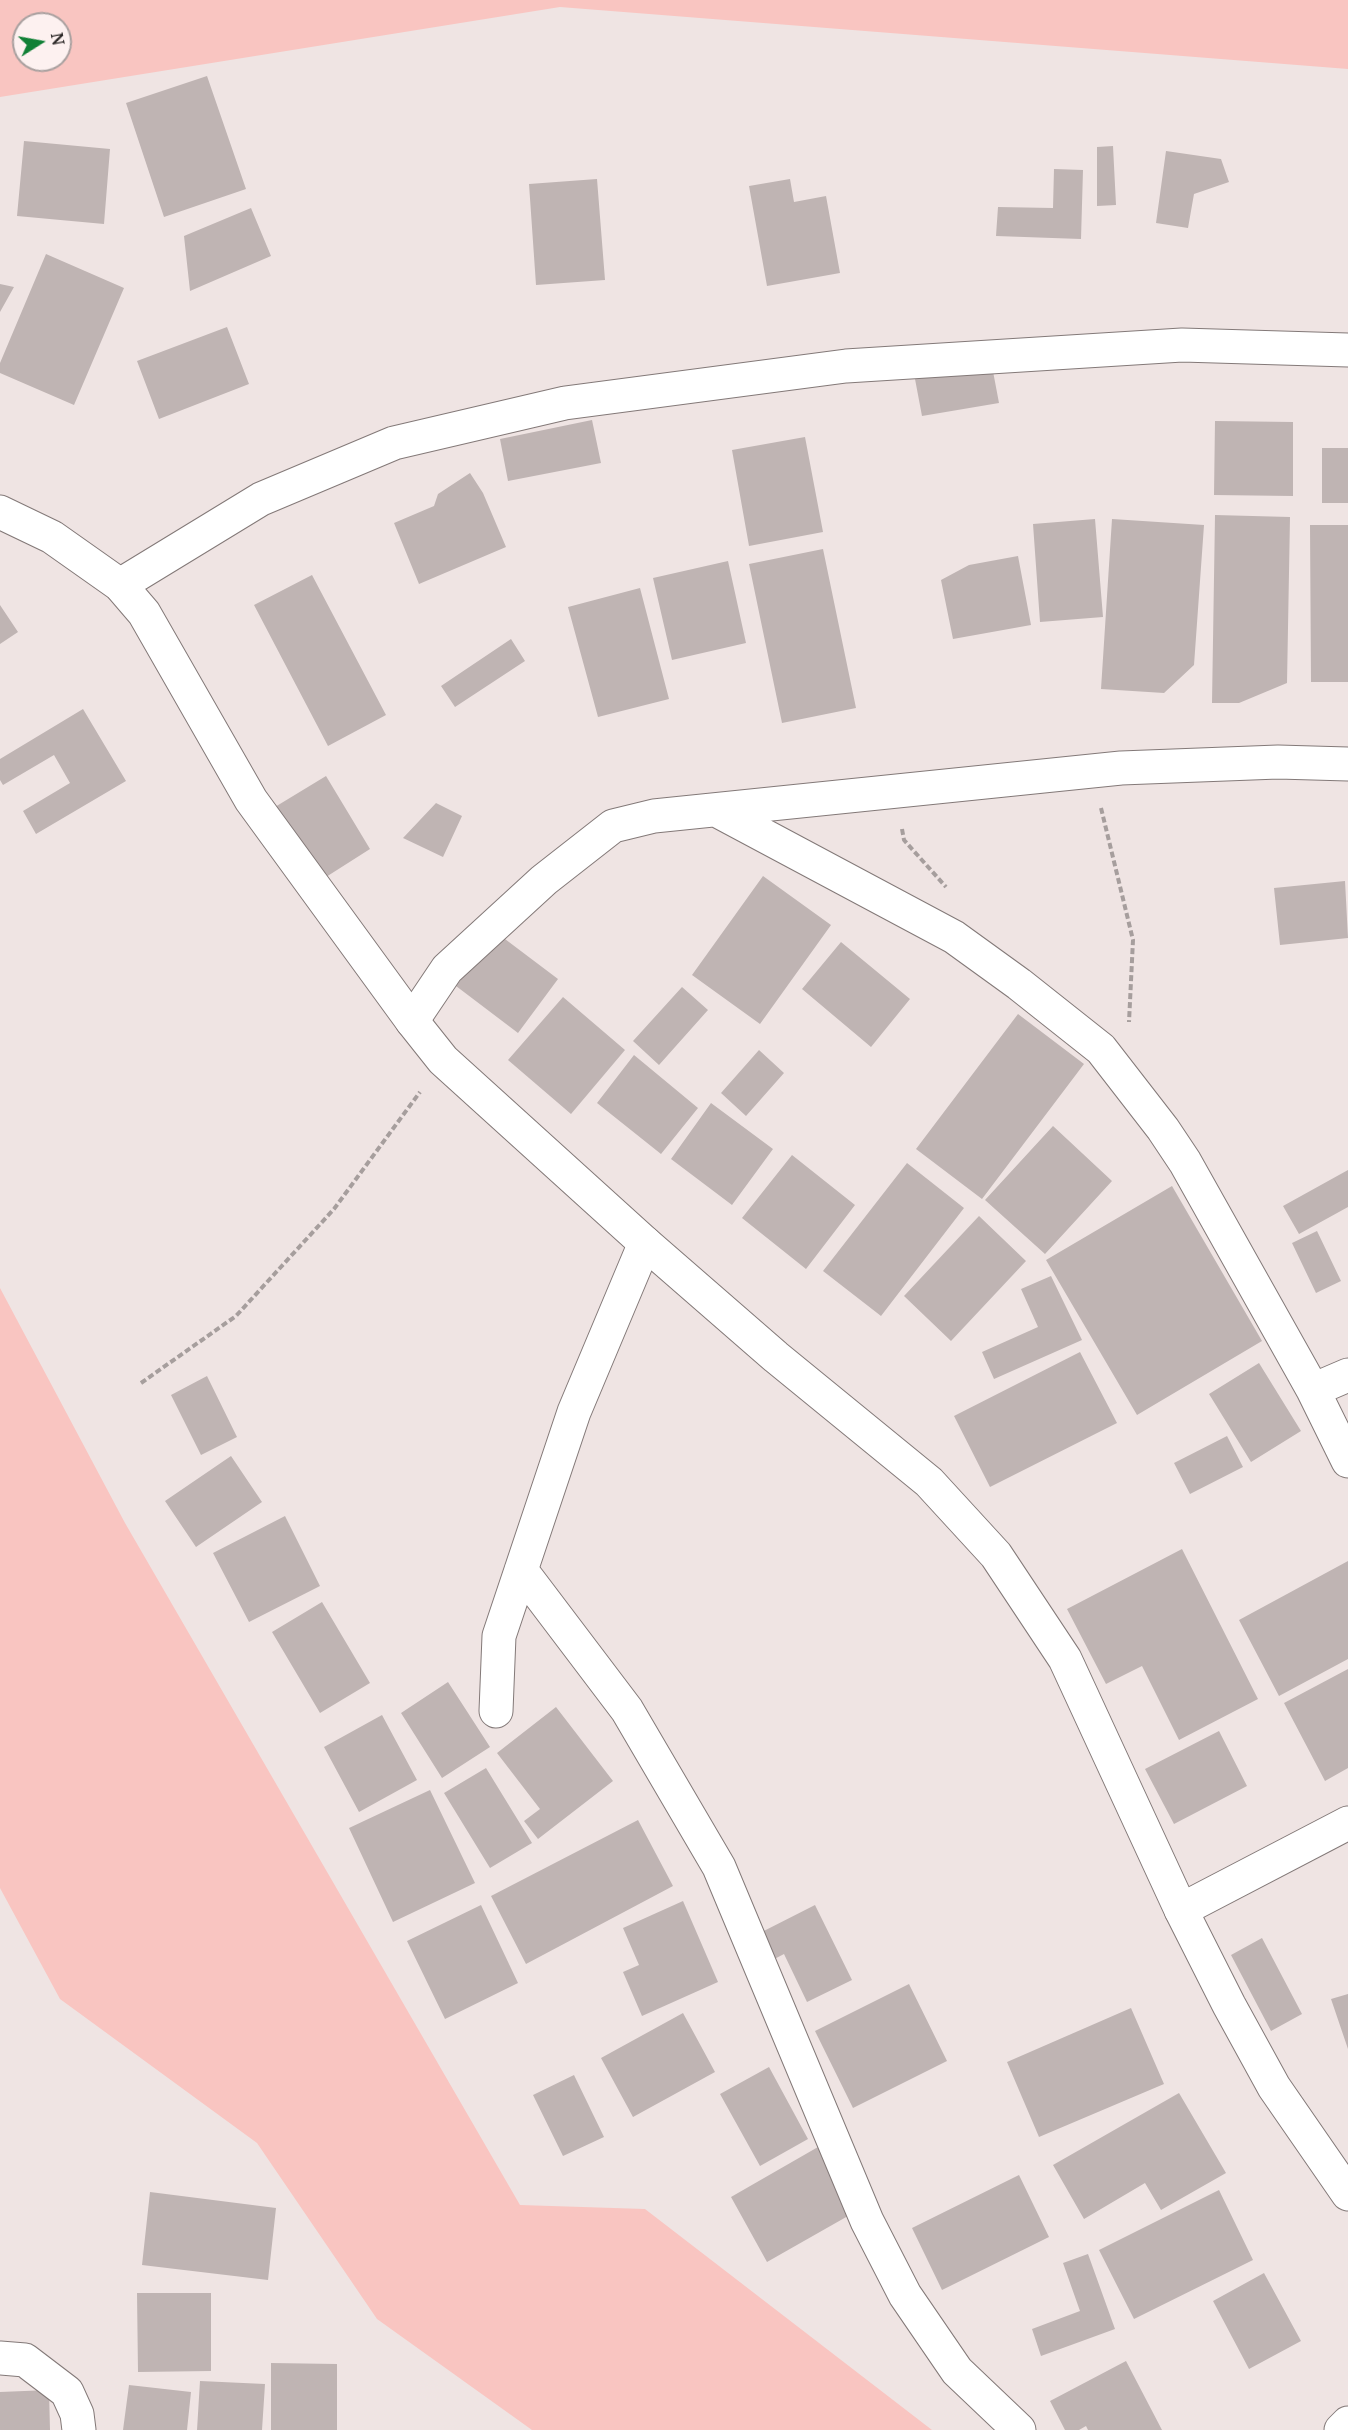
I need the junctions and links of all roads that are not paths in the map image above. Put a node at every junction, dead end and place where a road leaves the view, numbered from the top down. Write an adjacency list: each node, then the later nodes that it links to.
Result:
1 (1348, 350): 3 (street)
2 (0, 512): 3 (street)
3 (120, 585): 6 (street)
4 (1348, 764): 5 (street)
5 (718, 811): 6 (street); 9 (street)
6 (412, 1021): 7 (street)
7 (645, 1243): 11 (street); 14 (street)
8 (1348, 1375): 9 (street)
9 (1313, 1390): 10 (street)
10 (1348, 1461)
11 (521, 1570): 12 (street); 19 (street)
12 (496, 1711)
13 (1348, 1823): 14 (street)
14 (1181, 1911): 15 (street)
15 (1348, 2194)
16 (0, 2358): 18 (street)
17 (1348, 2423): 20 (street)
18 (79, 2430)
19 (1019, 2430)
20 (1341, 2430)

